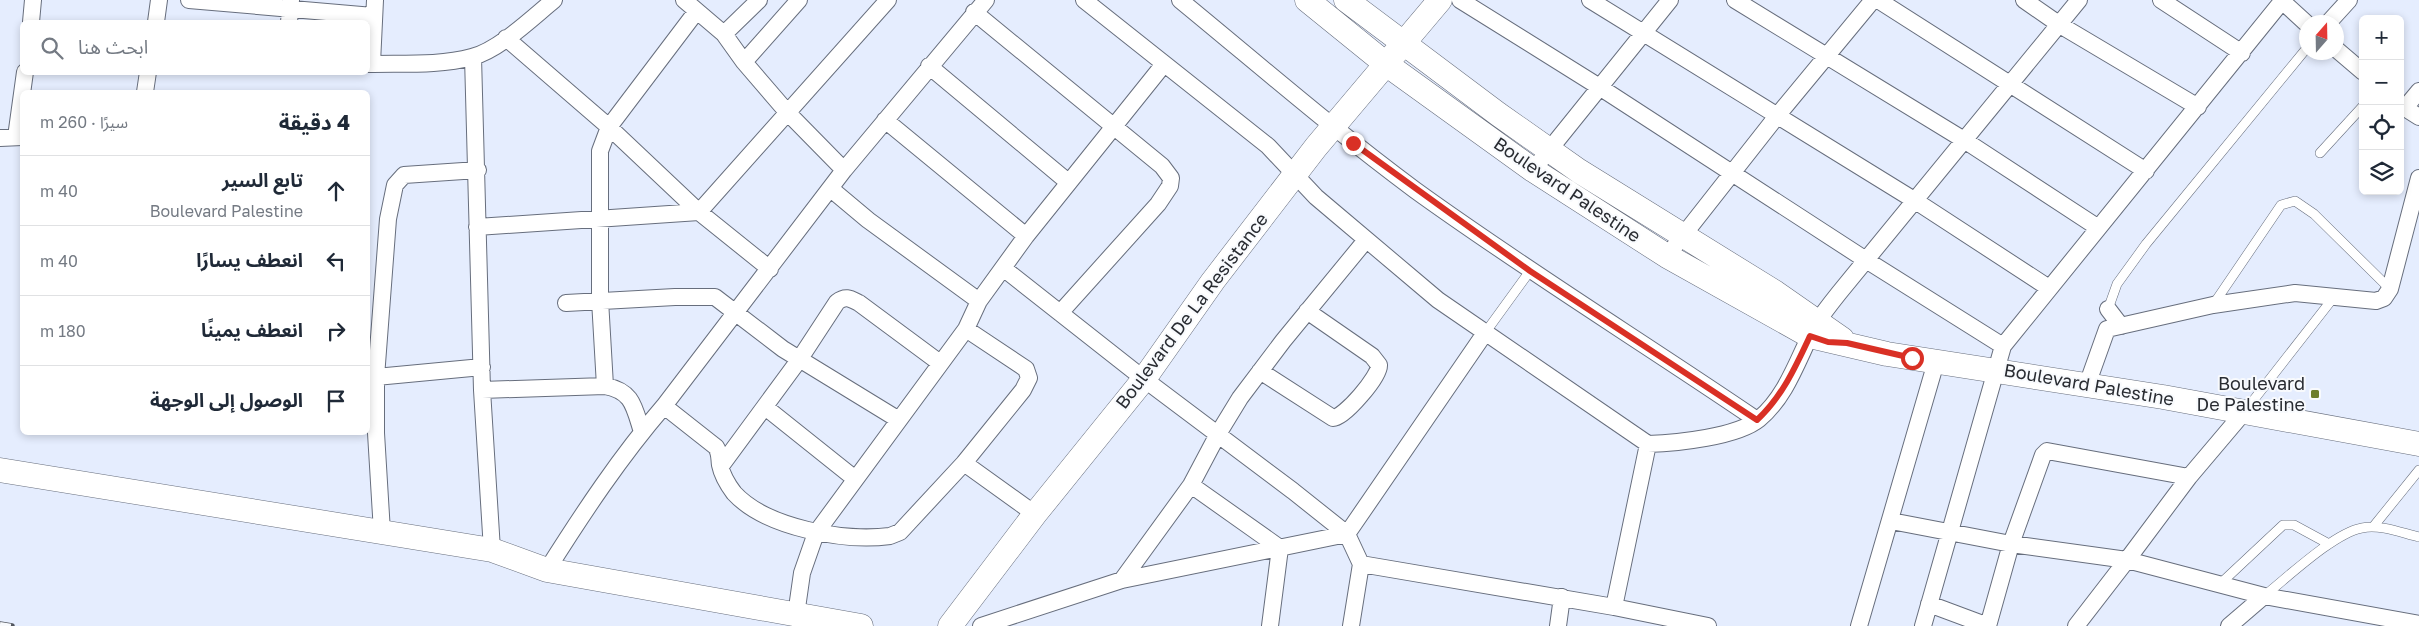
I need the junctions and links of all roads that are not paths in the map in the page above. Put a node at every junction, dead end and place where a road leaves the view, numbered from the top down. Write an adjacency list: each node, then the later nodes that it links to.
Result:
1 (33, 0): 31 (street)
2 (159, 0): 32 (street)
3 (189, 0): 27 (street)
4 (554, 0): 36 (street)
5 (684, 0): 28 (street)
6 (759, 0): 35 (street)
7 (799, 0): 43 (street)
8 (888, 0): 61 (street)
9 (1084, 0): 45 (street)
10 (1180, 0): 65 (street)
11 (1307, 0): 46 (street, Boulevard Palestine)
12 (1346, 0): 37 (street, Boulevard Palestine)
13 (1440, 0): 37 (street, Boulevard De La Resistance)
14 (1460, 0): 52 (street)
15 (1590, 0): 34 (street)
16 (1670, 0): 34 (street)
17 (1736, 0): 39 (street)
18 (1873, 0): 39 (street)
19 (1878, 0): 51 (street)
20 (2024, 0): 33 (street)
21 (2079, 0): 33 (street)
22 (2161, 0): 38 (street)
23 (2349, 0): 29 (street)
24 (2282, 1): 30 (street); 38 (street)
25 (980, 6): 47 (street); 67 (street)
26 (374, 8): 27 (street); 44 (street)
27 (290, 10)
28 (696, 12): 35 (street); 66 (street)
29 (2335, 15)
30 (2299, 17)
31 (31, 20)
32 (156, 20)
33 (2060, 25): 51 (street); 58 (street)
34 (1644, 33): 52 (street); 62 (street)
35 (724, 34): 43 (street)
36 (506, 38): 41 (street); 66 (street)
37 (1405, 43): 46 (street, Boulevard De La Resistance); 70 (street, Boulevard Palestine)
38 (2242, 53): 58 (street)
39 (1826, 56): 62 (street); 69 (street)
40 (2344, 56): 48 (street)
41 (473, 57): 44 (street); 72 (street)
42 (2299, 58): 101 (lane)
43 (744, 62): 61 (street)
44 (370, 64)
45 (1164, 64): 67 (street); 77 (street)
46 (1386, 64): 65 (street, Boulevard De La Resistance); 74 (street, Boulevard Palestine)
47 (929, 66): 64 (street); 79 (street)
48 (2359, 69)
49 (24, 75): 53 (street)
50 (148, 75): 54 (street)
51 (2012, 84): 69 (street); 75 (street)
52 (1602, 88): 70 (street); 76 (street)
53 (22, 90)
54 (145, 90)
55 (2419, 90): 57 (street)
56 (20, 99): 68 (street)
57 (2404, 105)
58 (2198, 107): 75 (street)
59 (2404, 108): 63 (street)
60 (2359, 110): 71 (lane)
61 (787, 112): 73 (street); 82 (street)
62 (1777, 116): 76 (street); 81 (street)
63 (2419, 116)
64 (884, 120): 73 (street); 87 (street)
65 (1332, 126): 77 (street, Boulevard De La Resistance); 93 (street)
66 (609, 127): 82 (street); 83 (street)
67 (1113, 127): 79 (street); 104 (street)
68 (13, 137)
69 (1964, 140): 81 (street); 85 (street)
70 (1550, 150): 74 (street); 86 (street, Boulevard Palestine)
71 (2320, 153)
72 (478, 170): 84 (street); 116 (street)
73 (844, 170): 80 (street)
74 (1533, 170): 89 (street, Boulevard Palestine)
75 (2146, 171): 85 (street)
76 (1732, 173): 86 (street); 90 (street)
77 (1295, 174): 88 (street); 117 (street, Boulevard De La Resistance)
78 (2419, 178): 95 (street)
79 (1068, 182): 87 (street)
80 (831, 189): 92 (street); 98 (street)
81 (1914, 200): 90 (street); 94 (street)
82 (699, 212): 83 (street); 92 (street)
83 (599, 218): 84 (street); 97 (street)
84 (477, 227): 113 (street)
85 (2097, 227): 94 (street)
86 (1682, 235): 89 (street); 107 (street, Boulevard Palestine)
87 (1026, 236): 91 (street)
88 (1366, 240): 102 (street); 108 (street)
89 (1667, 256): 107 (street, Boulevard Palestine)
90 (1866, 260): 107 (street); 109 (street)
91 (1003, 268): 98 (street); 104 (street)
92 (770, 269): 103 (street)
93 (1530, 271): 108 (lane); 121 (street)
94 (2049, 288): 109 (street)
95 (2390, 289): 96 (street); 100 (lane)
96 (2334, 297): 100 (street); 124 (lane)
97 (600, 300): 99 (street); 103 (street); 119 (street)
98 (979, 301): 106 (street)
99 (566, 303)
100 (2213, 305): 105 (street)
101 (2108, 309): 105 (street)
102 (1307, 311): 115 (street); 115 (street)
103 (734, 313): 110 (street); 122 (street)
104 (1060, 313): 117 (street)
105 (2114, 328): 118 (street)
106 (966, 329): 112 (street); 132 (street)
107 (1814, 329): 111 (street, Boulevard Palestine); 126 (street)
108 (1485, 333): 130 (street); 145 (street)
109 (2003, 346): 114 (street)
110 (799, 360): 112 (street); 123 (street); 125 (street)
111 (1936, 362): 114 (street, Boulevard Palestine); 140 (street)
112 (940, 363): 125 (street)
113 (482, 367): 116 (street); 120 (street)
114 (1996, 369): 118 (street, Boulevard Palestine); 144 (street)
115 (1260, 370): 129 (street)
116 (376, 377): 142 (street)
117 (1144, 379): 129 (street); 139 (street, Boulevard De La Resistance)
118 (2087, 385): 124 (street, Boulevard Palestine)
119 (605, 386): 120 (street); 128 (street)
120 (482, 390): 150 (street)
121 (1736, 405): 126 (street); 127 (street)
122 (664, 406): 128 (street); 133 (street)
123 (765, 407): 133 (street); 136 (street)
124 (2244, 412): 131 (street, Boulevard Palestine); 137 (street)
125 (898, 420): 136 (street)
126 (1757, 420): 127 (street)
127 (1739, 429): 130 (street)
128 (642, 432): 153 (street)
129 (1218, 434): 138 (street); 145 (street)
130 (1648, 444): 159 (street)
131 (2419, 444)
132 (964, 463): 139 (street); 143 (street)
133 (720, 466): 143 (street)
134 (0, 470): 142 (street)
135 (2419, 470): 141 (lane)
136 (854, 478): 143 (street)
137 (2189, 478): 147 (street); 151 (street)
138 (1191, 485): 149 (street); 154 (street)
139 (1035, 514): 165 (street, Boulevard De La Resistance)
140 (1891, 521): 144 (street); 171 (street)
141 (2373, 527): 146 (lane); 148 (lane)
142 (382, 532): 150 (street)
143 (816, 533): 160 (street)
144 (1950, 533): 147 (street); 158 (street)
145 (1347, 534): 149 (street); 152 (street)
146 (2419, 537)
147 (2011, 544): 151 (street); 173 (street)
148 (2329, 544): 155 (lane); 156 (lane)
149 (1280, 548): 154 (street); 167 (street)
150 (492, 550): 153 (street)
151 (2127, 560): 155 (street); 174 (street)
152 (1361, 564): 157 (street); 168 (street)
153 (547, 570): 160 (street)
154 (1122, 580): 166 (street)
155 (2220, 584): 156 (street)
156 (2264, 596): 162 (street); 175 (street)
157 (1562, 597): 159 (street); 169 (street)
158 (1929, 604): 172 (street); 173 (street)
159 (1614, 607): 161 (street)
160 (796, 615): 164 (street)
161 (1633, 618): 170 (street)
162 (2362, 620): 163 (street)
163 (2419, 624)
164 (861, 626)
165 (950, 626)
166 (981, 626)
167 (1270, 626)
168 (1350, 626)
169 (1558, 626)
170 (1708, 626)
171 (1859, 626)
172 (1923, 626)
173 (1988, 626)
174 (2076, 626)
175 (2229, 626)

